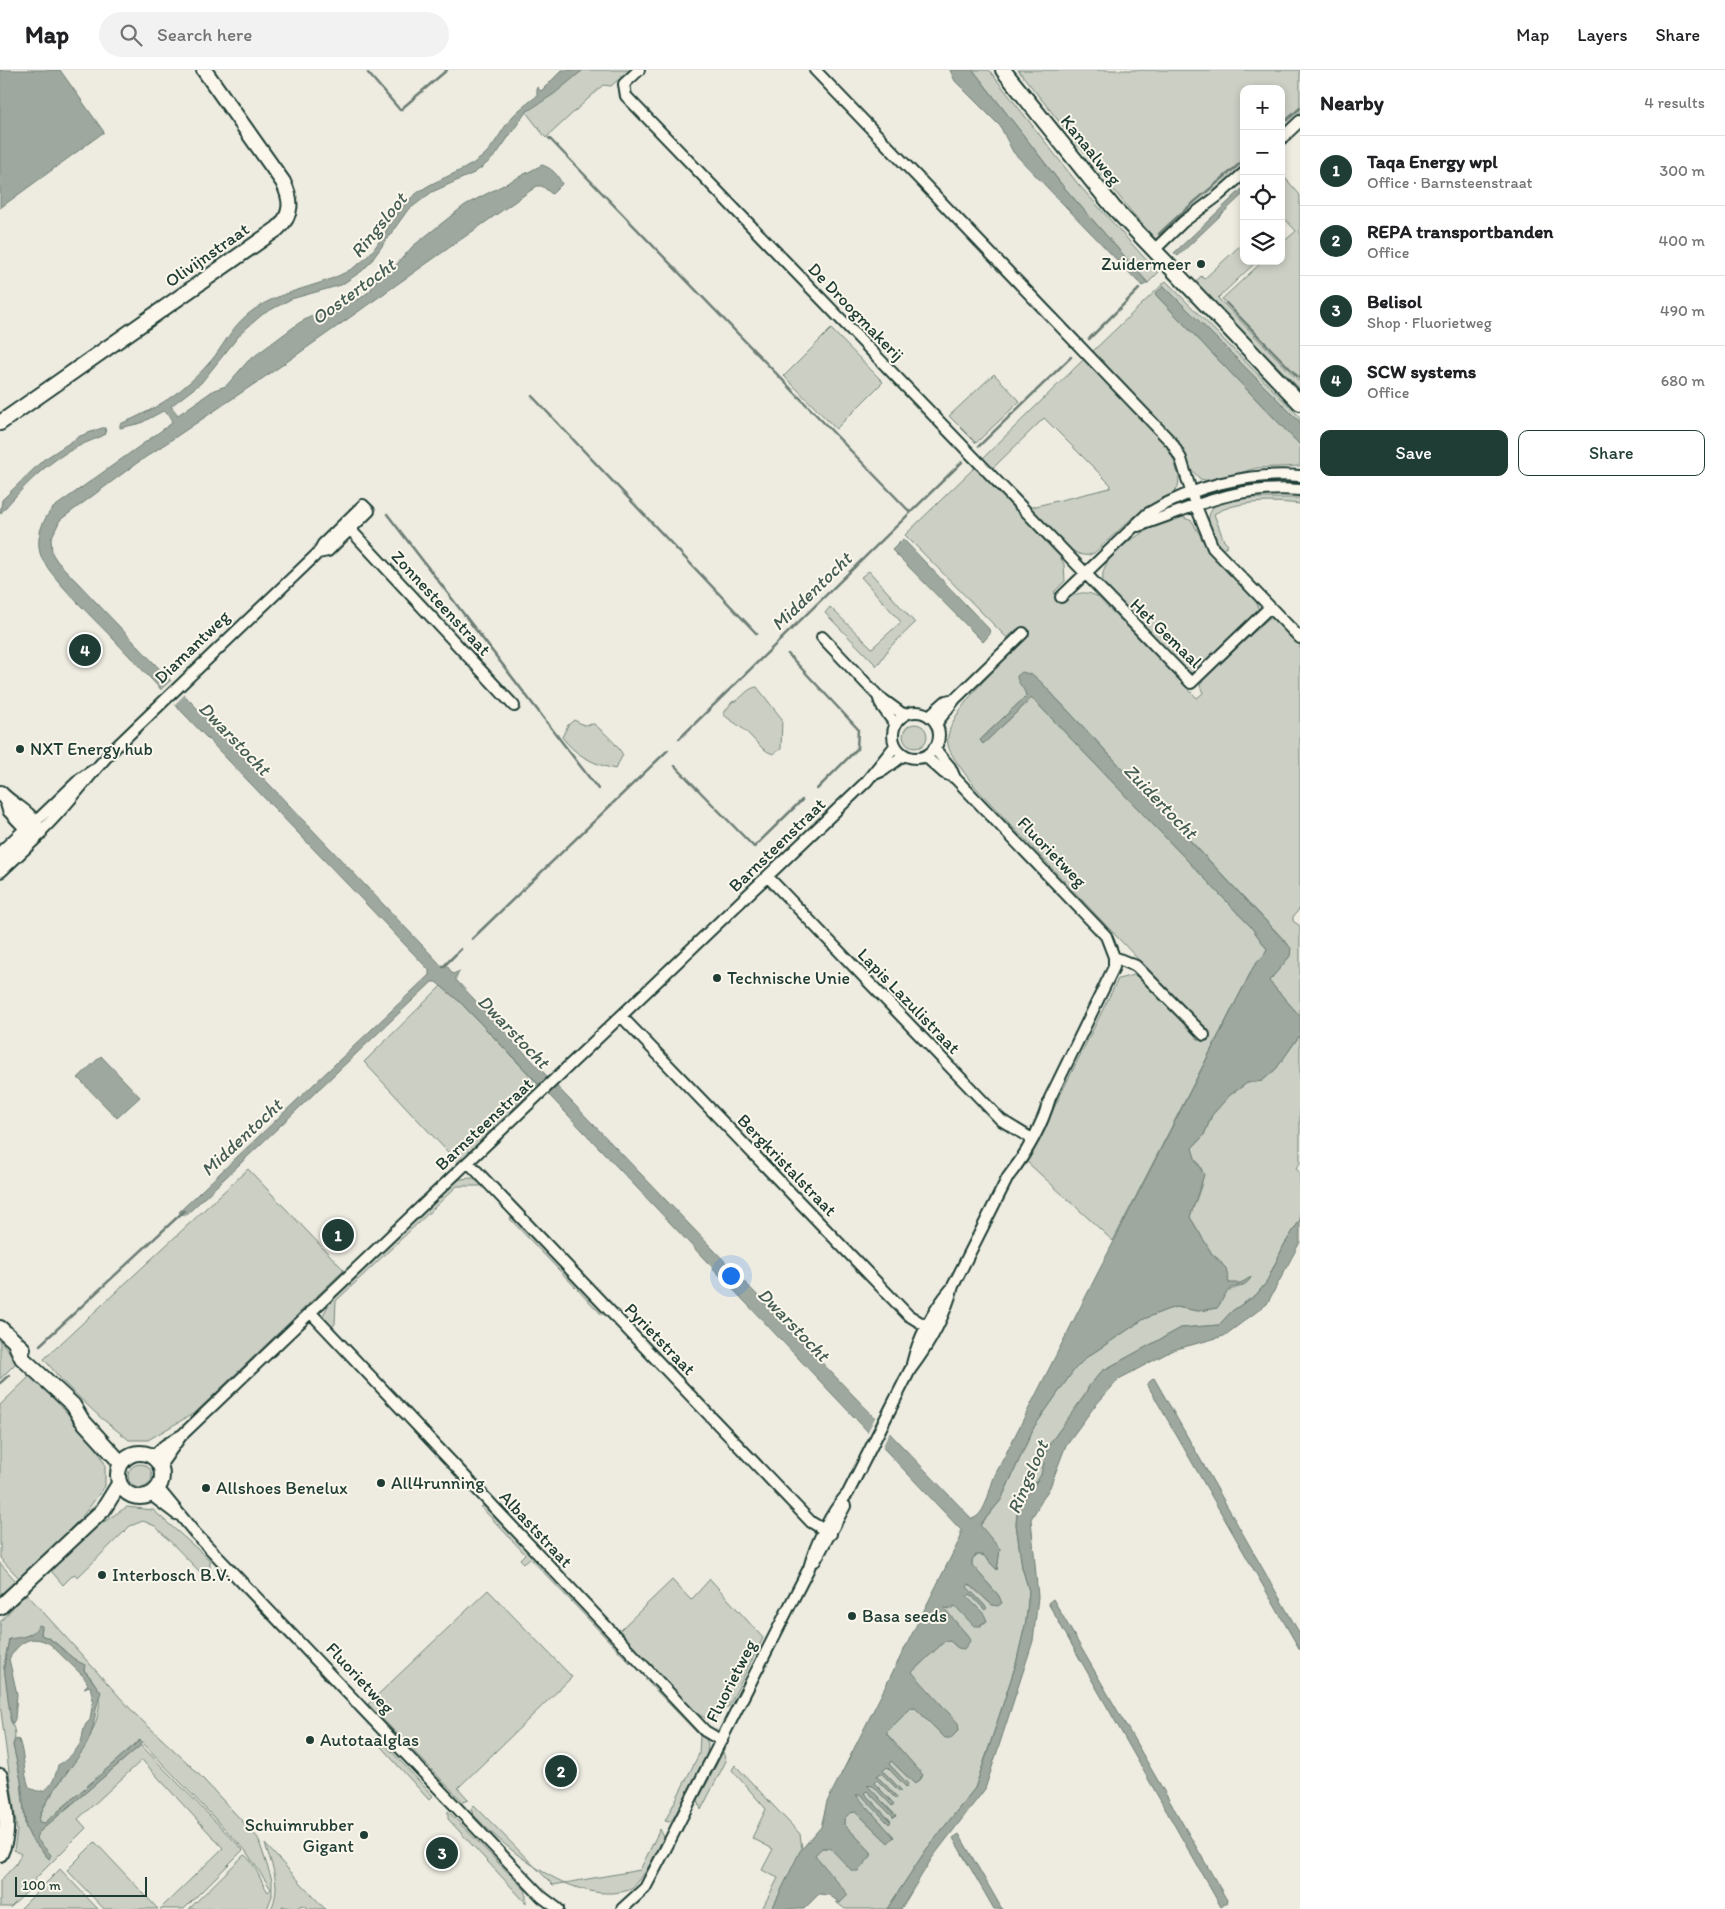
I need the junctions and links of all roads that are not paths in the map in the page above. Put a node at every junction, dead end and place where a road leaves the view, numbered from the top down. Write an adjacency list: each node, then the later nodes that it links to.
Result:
1 (204, 70): 10 (street, Olivijnstraat)
2 (639, 70): 17 (street, De Droogmakerij)
3 (816, 70): 13 (street)
4 (1003, 70): 8 (street, Kanaalweg)
5 (1300, 121): 6 (street)
6 (1285, 134)
7 (1242, 175): 8 (street)
8 (1153, 251): 9 (street, Kanaalweg)
9 (1300, 403)
10 (1, 423)
11 (1300, 476): 13 (street)
12 (1300, 490): 14 (street)
13 (1191, 493): 14 (street); 16 (street)
14 (1194, 504): 16 (street); 19 (street)
15 (348, 526): 25 (street, Zonnesteenstraat); 37 (street, Diamantweg)
16 (1135, 527): 17 (street)
17 (1085, 573): 18 (street); 19 (street, Het Gemaal)
18 (1061, 597)
19 (1270, 607): 22 (street)
20 (1023, 633): 24 (street)
21 (822, 637): 23 (street)
22 (1300, 638)
23 (878, 696): 26 (street); 28 (street)
24 (954, 699): 27 (street); 29 (street)
25 (514, 706)
26 (904, 715): 27 (street); 28 (street)
27 (929, 716): 29 (street)
28 (896, 724): 30 (street)
29 (936, 724): 31 (street)
30 (895, 746): 32 (street); 34 (street, Barnsteenstraat)
31 (934, 748): 33 (street); 35 (street, Fluorietweg)
32 (904, 755): 33 (street); 34 (street, Barnsteenstraat)
33 (925, 756): 35 (street, Fluorietweg)
34 (875, 774): 40 (street, Barnsteenstraat)
35 (955, 778): 41 (street, Fluorietweg)
36 (3, 796): 37 (street)
37 (34, 828): 38 (street, Diamantweg); 39 (street, Diamantweg)
38 (0, 855)
39 (0, 870)
40 (768, 877): 42 (street, Barnsteenstraat); 44 (street, Lapis Lazulistraat)
41 (1114, 957): 43 (street); 44 (street, Fluorietweg)
42 (621, 1016): 45 (street, Barnsteenstraat); 48 (street, Bergkristalstraat)
43 (1204, 1035)
44 (1029, 1138): 48 (street, Fluorietweg)
45 (468, 1162): 46 (street, Barnsteenstraat); 53 (street, Pyrietstraat)
46 (310, 1312): 50 (street, Barnsteenstraat); 55 (street, Albaststraat)
47 (0, 1328): 49 (street)
48 (931, 1329): 53 (street, Fluorietweg)
49 (126, 1459): 50 (street); 51 (street)
50 (156, 1461): 52 (street)
51 (123, 1489): 52 (street); 54 (street)
52 (154, 1492): 58 (street, Fluorietweg)
53 (828, 1532): 55 (street, Fluorietweg)
54 (0, 1608)
55 (722, 1742): 59 (street, Fluorietweg)
56 (0, 1776): 57 (street)
57 (0, 1854)
58 (558, 1909)
59 (622, 1909)

